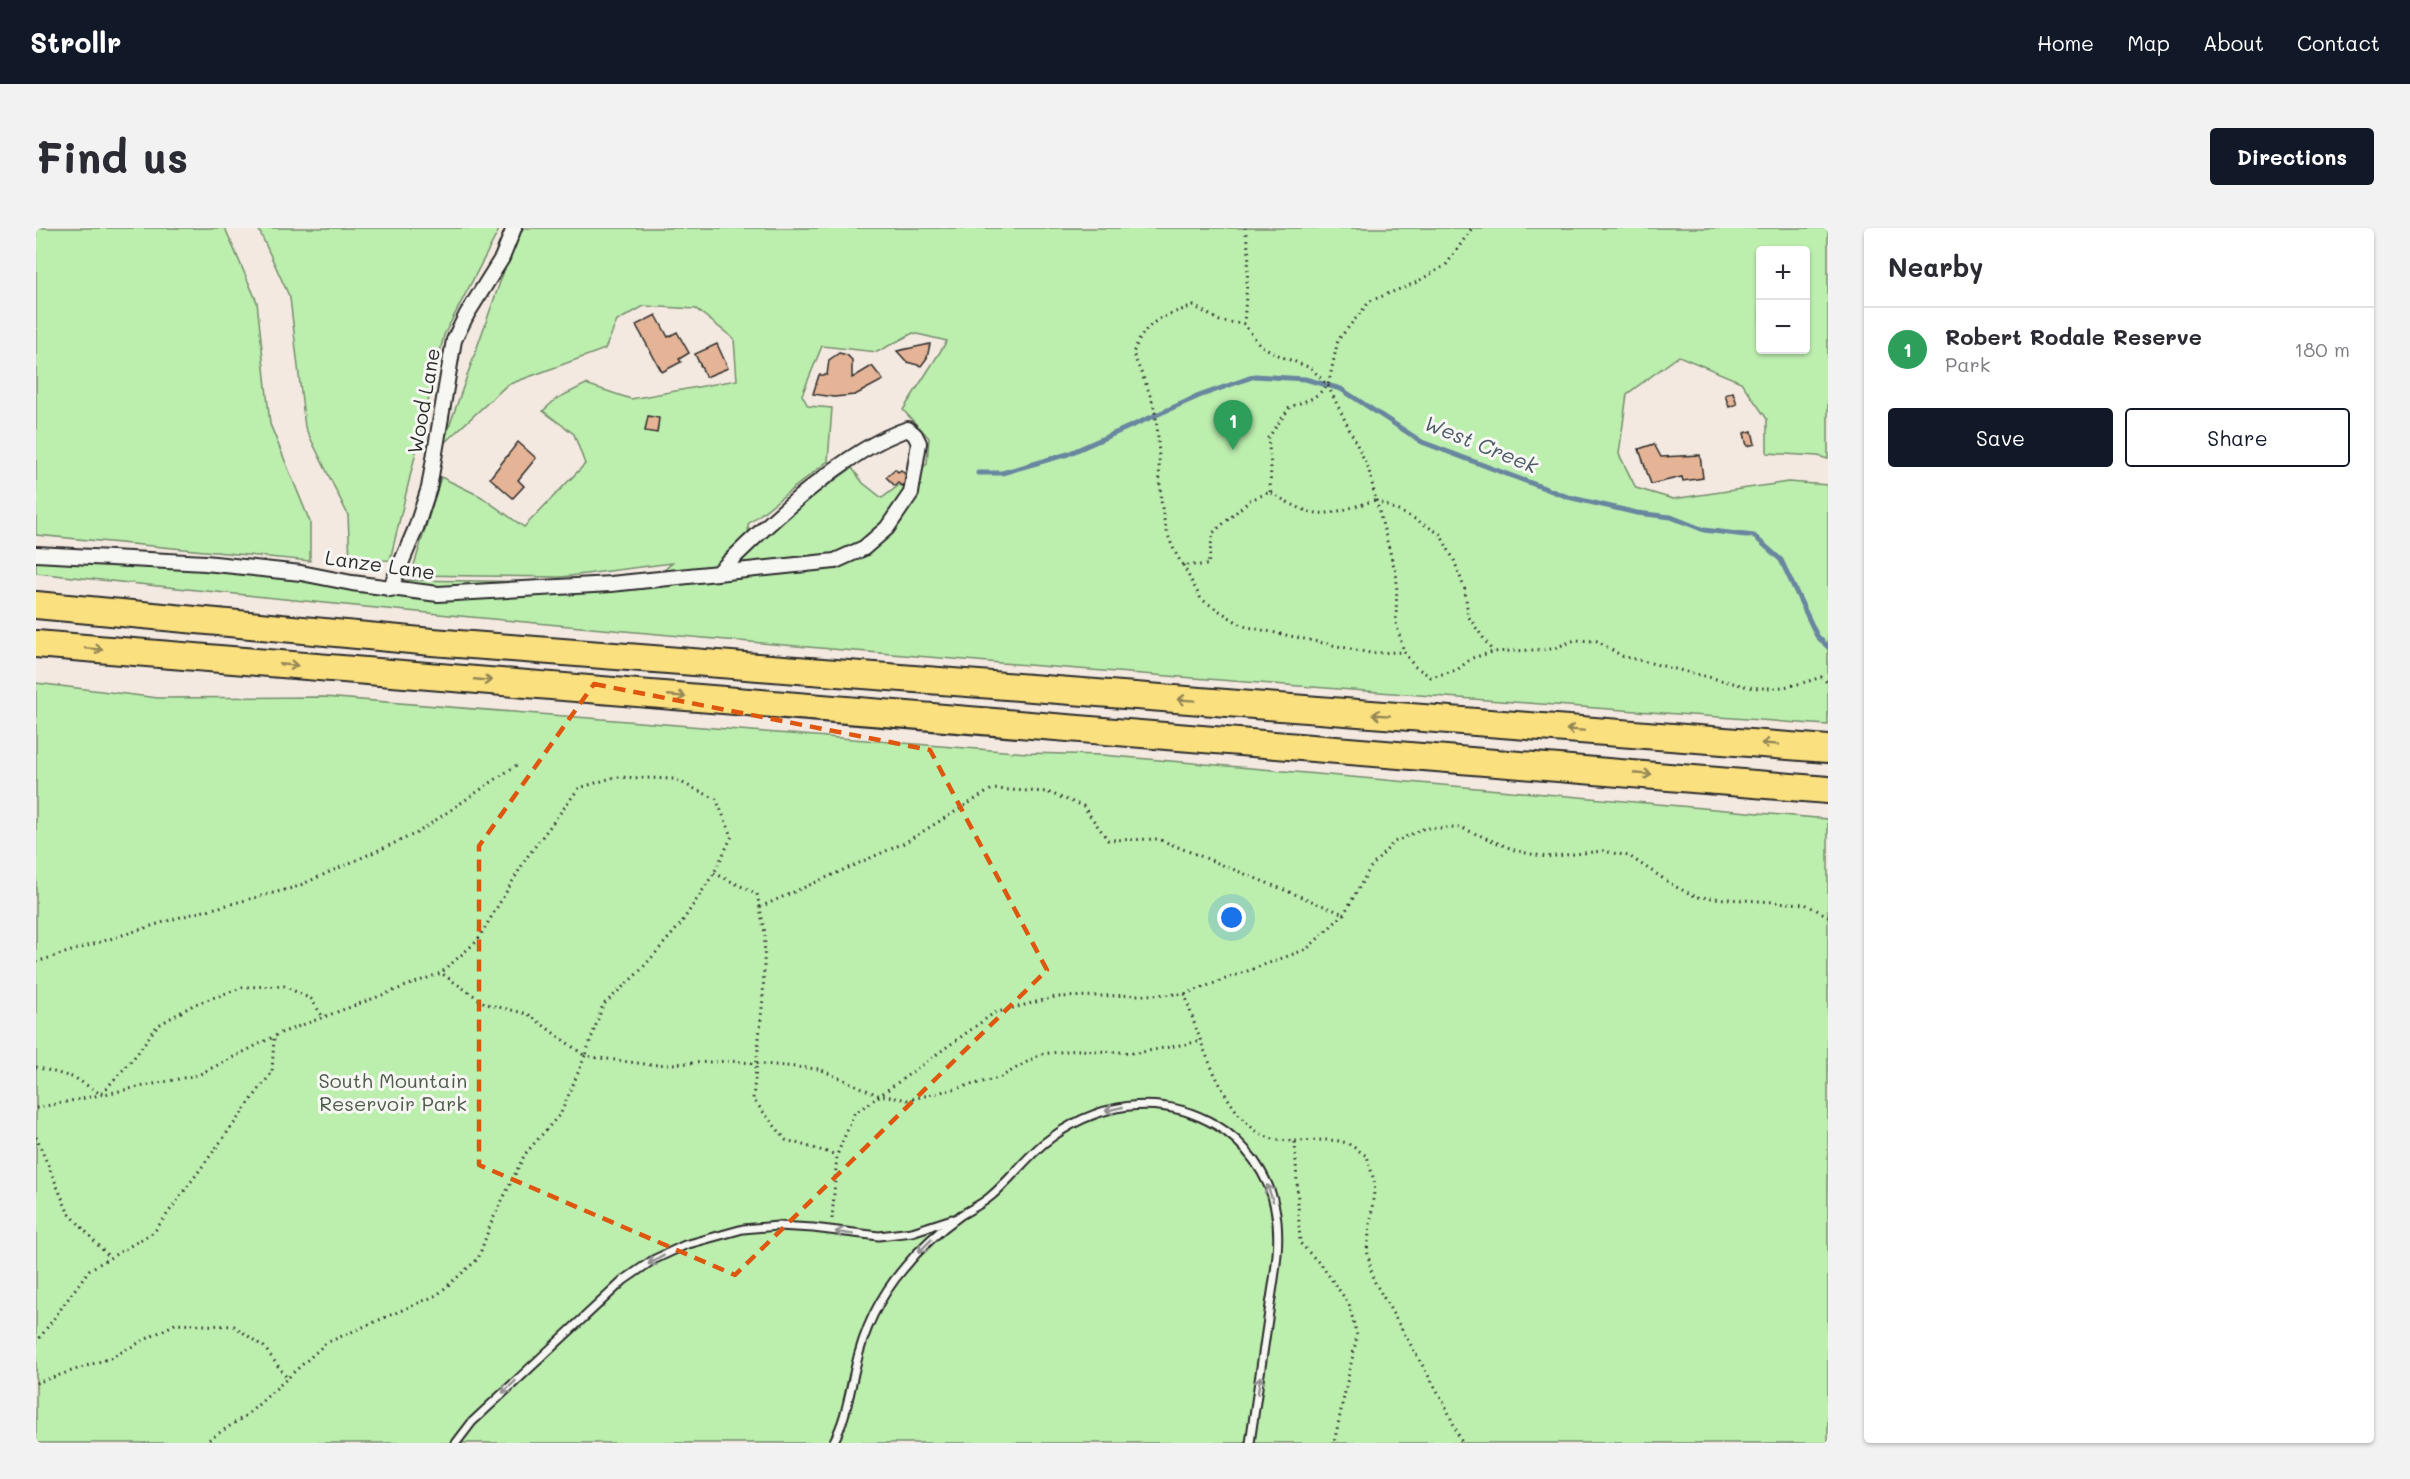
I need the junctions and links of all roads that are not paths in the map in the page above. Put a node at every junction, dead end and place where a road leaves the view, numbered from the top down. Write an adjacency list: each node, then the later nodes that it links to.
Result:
1 (514, 228): 4 (street, Wood Lane)
2 (36, 554): 4 (street, Lanze Lane)
3 (718, 573): 3 (street, Lanze Lane); 4 (street, Lanze Lane)
4 (390, 589)
5 (36, 605): 7 (highway, one-way to 5)
6 (36, 644): 8 (highway, one-way to 8)
7 (1828, 749)
8 (1828, 790)
9 (962, 1215): 10 (lane, one-way to 10); 11 (lane, one-way to 11); 12 (lane, one-way to 9)
10 (456, 1443)
11 (833, 1443)
12 (1250, 1443)

